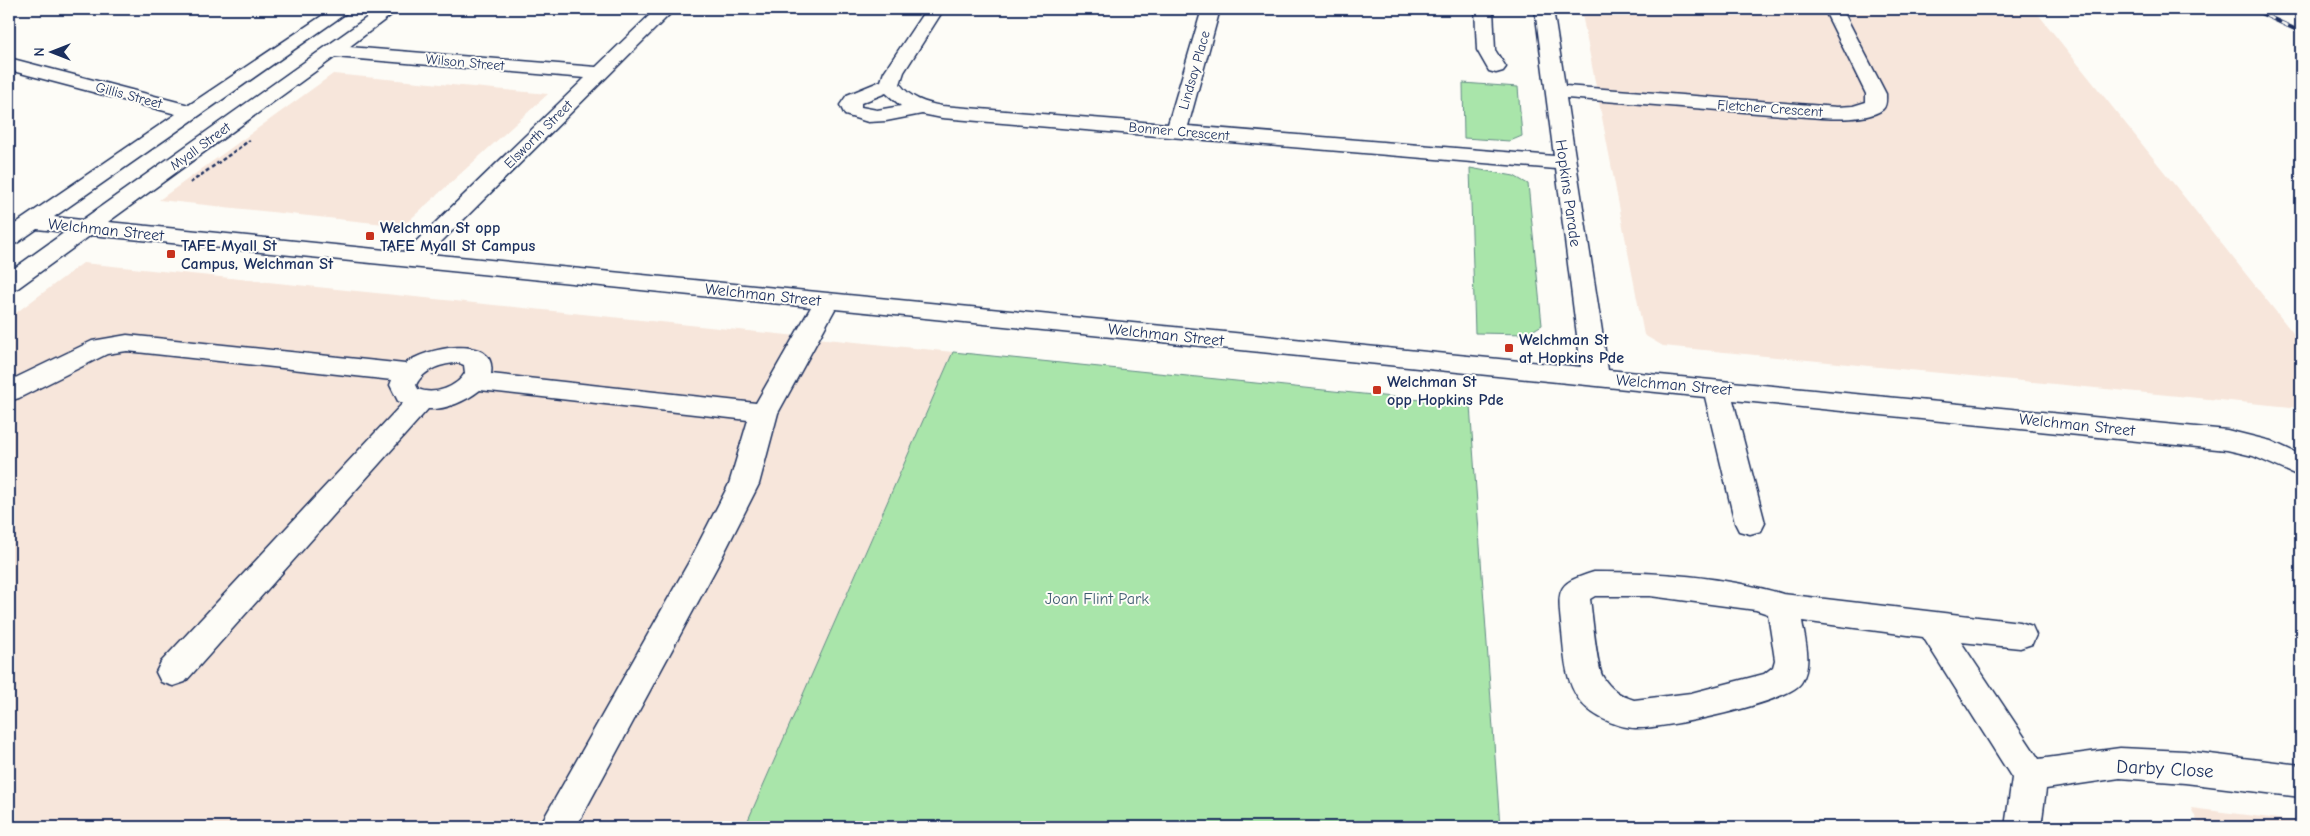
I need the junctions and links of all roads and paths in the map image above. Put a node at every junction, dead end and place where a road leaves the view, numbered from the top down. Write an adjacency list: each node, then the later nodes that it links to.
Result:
1 (343, 9): 16 (street, Myall Street)
2 (390, 9): 9 (street, Myall Street)
3 (666, 9): 12 (street, Elsworth Street)
4 (935, 9): 13 (street)
5 (1211, 9): 17 (street, Lindsay Place)
6 (1484, 9): 11 (street)
7 (1544, 9): 14 (street, Hopkins Parade)
8 (1833, 9): 14 (street, Fletcher Crescent)
9 (331, 51): 12 (street, Wilson Street); 20 (street, Myall Street)
10 (9, 64): 16 (street, Gillis Street)
11 (1496, 67)
12 (599, 74): 22 (street, Elsworth Street)
13 (890, 84): 15 (street, Bonner Crescent); 15 (street)
14 (1556, 91): 18 (street, Hopkins Parade)
15 (921, 108): 17 (street, Bonner Crescent)
16 (192, 112): 19 (street, Myall Street)
17 (1176, 131): 18 (street, Bonner Crescent)
18 (1565, 163): 26 (street, Hopkins Parade)
19 (33, 222): 20 (street, Welchman Street); 21 (street, Myall Street)
20 (87, 227): 22 (street, Welchman Street); 23 (street, Myall Street)
21 (9, 238)
22 (411, 259): 24 (street, Welchman Street)
23 (9, 282)
24 (827, 301): 26 (street, Welchman Street); 31 (street)
25 (410, 373): 27 (street); 29 (street); 30 (street)
26 (1596, 377): 28 (street, Welchman Street)
27 (474, 381): 30 (street); 31 (street)
28 (1716, 388): 32 (street, Welchman Street); 33 (street)
29 (9, 392)
30 (421, 400): 37 (street)
31 (764, 413): 40 (street)
32 (2299, 465)
33 (1750, 524)
34 (1783, 606): 34 (street); 35 (street)
35 (1933, 626): 36 (street); 38 (street)
36 (2020, 635)
37 (173, 672)
38 (2030, 776): 39 (street, Darby Close); 41 (street)
39 (2301, 781)
40 (557, 827)
41 (2023, 827)

